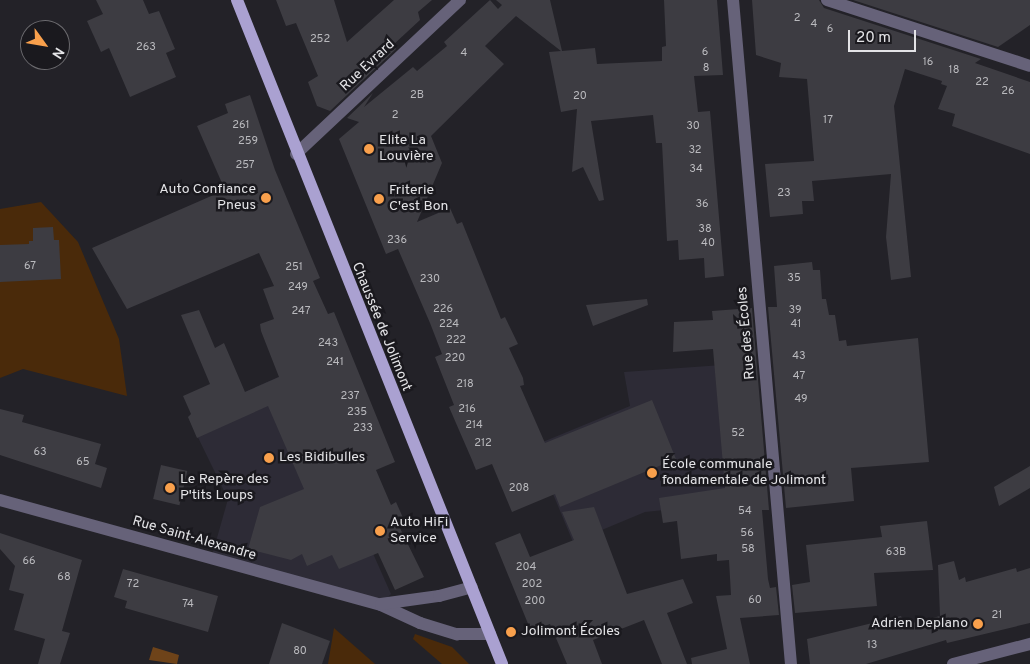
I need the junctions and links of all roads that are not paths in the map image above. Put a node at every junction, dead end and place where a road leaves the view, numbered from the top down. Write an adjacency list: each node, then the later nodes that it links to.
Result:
1 (237, 0): 6 (main road, Chaussée de Jolimont)
2 (460, 0): 6 (street, Rue Evrard)
3 (733, 0): 13 (street, Rue des Écoles)
4 (826, 0): 5 (street)
5 (1030, 66)
6 (296, 154): 8 (main road, Chaussée de Jolimont)
7 (0, 500): 9 (street, Rue Saint-Alexandre)
8 (472, 587): 9 (street, Rue Saint-Alexandre); 10 (main road, Chaussée de Jolimont)
9 (381, 604): 10 (street, Rue Saint-Alexandre)
10 (490, 634): 12 (main road, Chaussée de Jolimont)
11 (1030, 644): 14 (street)
12 (502, 664)
13 (792, 664)
14 (955, 664)

